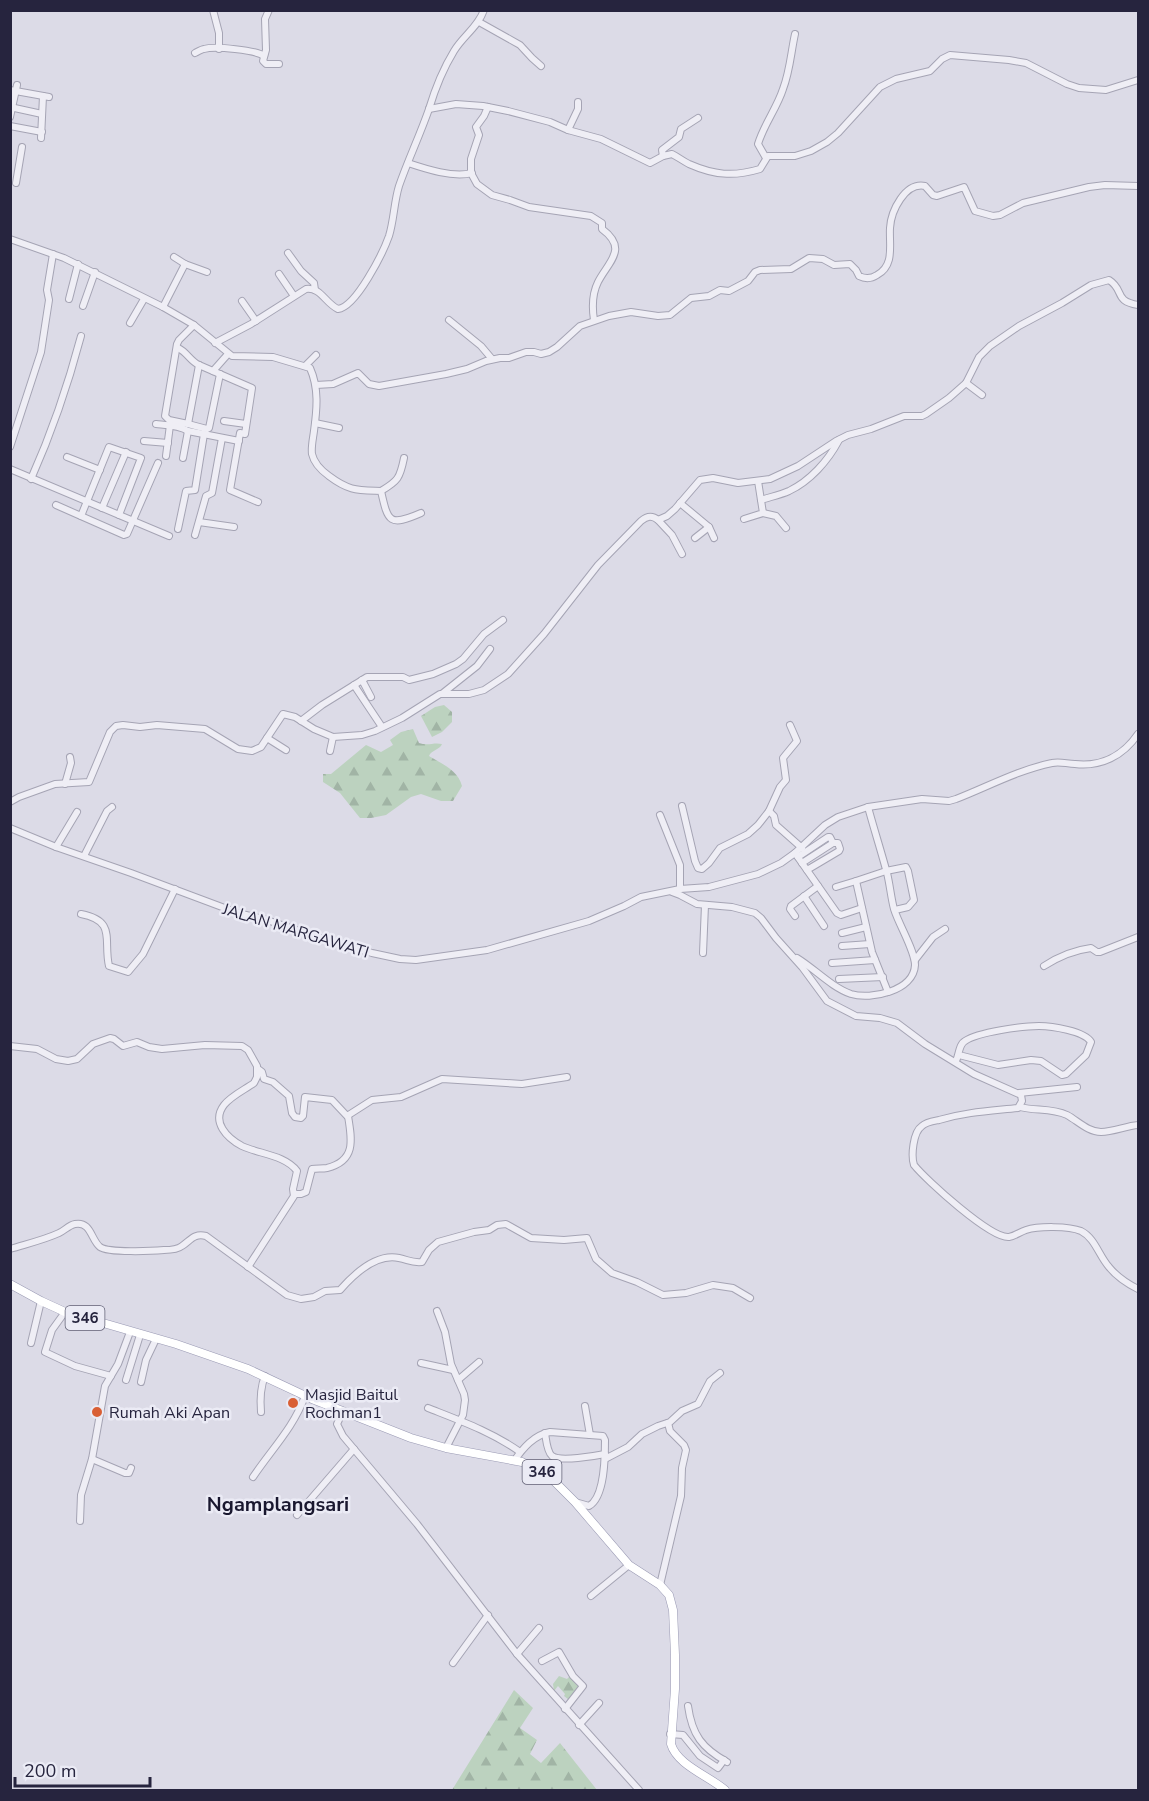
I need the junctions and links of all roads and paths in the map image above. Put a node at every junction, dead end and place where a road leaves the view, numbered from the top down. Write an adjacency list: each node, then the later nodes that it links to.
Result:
1 (213, 10): 6 (street)
2 (269, 10): 8 (street)
3 (484, 10): 4 (street)
4 (479, 22): 10 (street); 16 (street)
5 (795, 34): 24 (street)
6 (219, 49): 7 (street); 8 (street)
7 (195, 53)
8 (264, 56): 9 (street)
9 (279, 64)
10 (541, 66)
11 (1138, 80): 24 (street)
12 (14, 88): 14 (street); 17 (street)
13 (578, 102): 21 (street)
14 (11, 107): 17 (street); 18 (street)
15 (488, 107): 16 (street); 21 (street); 28 (street)
16 (429, 109): 25 (street)
17 (42, 114): 20 (street)
18 (10, 117)
19 (698, 118): 23 (street)
20 (10, 126)
21 (568, 130): 23 (street)
22 (22, 147): 27 (street)
23 (663, 156): 24 (street)
24 (766, 158)
25 (408, 163): 28 (street); 40 (street)
26 (10, 166): 27 (street)
27 (19, 168): 29 (street)
28 (472, 173): 49 (street)
29 (16, 183)
30 (1138, 186): 49 (street)
31 (10, 239): 33 (street)
32 (288, 253): 40 (street)
33 (53, 254): 35 (street); 78 (street)
34 (174, 257): 36 (street)
35 (78, 264): 37 (street); 42 (street)
36 (185, 264): 38 (street); 47 (street)
37 (95, 272): 43 (street); 46 (street)
38 (207, 272)
39 (279, 274): 41 (street)
40 (315, 290): 41 (street)
41 (294, 296): 50 (street)
42 (69, 299)
43 (144, 299): 47 (street); 51 (street)
44 (242, 302): 50 (street)
45 (1138, 305): 62 (street)
46 (83, 306)
47 (163, 307): 52 (street)
48 (449, 320): 58 (street)
49 (594, 320): 58 (street)
50 (256, 321): 54 (street)
51 (130, 323)
52 (194, 325): 54 (street); 55 (street)
53 (81, 336): 87 (street)
54 (215, 343): 56 (street)
55 (177, 348): 59 (street); 70 (street)
56 (228, 354): 60 (street); 61 (street)
57 (316, 355): 60 (street)
58 (492, 359): 63 (street)
59 (199, 365): 61 (street); 70 (street)
60 (305, 366): 63 (street)
61 (216, 373): 68 (street); 70 (street)
62 (966, 383): 64 (street); 74 (street)
63 (316, 385): 66 (street)
64 (982, 395)
65 (224, 421): 68 (street)
66 (315, 423): 71 (street); 89 (street)
67 (156, 424): 69 (street)
68 (246, 424): 76 (street)
69 (170, 425): 70 (street); 77 (street)
70 (188, 428): 72 (street); 82 (street)
71 (339, 428)
72 (204, 434): 73 (street); 107 (street)
73 (222, 438): 76 (street); 103 (street)
74 (840, 439): 88 (street); 90 (street)
75 (144, 441): 77 (street)
76 (239, 441): 92 (street)
77 (168, 443): 80 (street)
78 (10, 447)
79 (126, 453): 86 (street); 95 (street); 98 (street)
80 (166, 456)
81 (67, 457): 86 (street)
82 (183, 458)
83 (404, 458): 89 (street)
84 (158, 463): 102 (street)
85 (10, 469): 87 (street)
86 (100, 470): 91 (street)
87 (31, 479): 91 (street)
88 (758, 481): 90 (street); 93 (street)
89 (381, 491): 96 (street)
90 (761, 500): 97 (street)
91 (87, 502): 95 (street); 99 (street)
92 (258, 502)
93 (680, 503): 101 (street); 105 (street)
94 (56, 505): 99 (street)
95 (102, 508): 98 (street)
96 (421, 513)
97 (763, 513): 100 (street); 106 (street)
98 (119, 515): 102 (street)
99 (81, 516): 102 (street)
100 (744, 519)
101 (658, 520): 112 (street); 117 (street)
102 (134, 521): 108 (street)
103 (199, 522): 104 (street); 109 (street)
104 (234, 527)
105 (709, 527): 110 (street); 111 (street)
106 (786, 528)
107 (178, 529)
108 (169, 536)
109 (195, 536)
110 (695, 538)
111 (714, 538)
112 (681, 554)
113 (504, 620): 115 (street)
114 (490, 649): 117 (street)
115 (362, 680): 116 (street); 118 (street)
116 (354, 685): 119 (street); 121 (street)
117 (443, 693): 121 (street)
118 (371, 697)
119 (302, 721): 123 (street); 124 (street)
120 (790, 725): 133 (street)
121 (382, 727): 123 (street)
122 (1138, 734): 132 (street)
123 (333, 737): 126 (street)
124 (267, 738): 125 (street); 128 (street)
125 (286, 750)
126 (330, 750)
127 (70, 757): 128 (street)
128 (65, 783): 129 (street)
129 (10, 802)
130 (682, 806): 133 (street)
131 (112, 807): 139 (street)
132 (868, 807): 138 (street); 142 (street)
133 (769, 811): 138 (street)
134 (77, 812): 137 (street)
135 (660, 815): 147 (street)
136 (10, 828): 137 (street, JALAN MARGAWATI)
137 (57, 847): 139 (street, JALAN MARGAWATI)
138 (802, 848): 140 (street)
139 (84, 856): 146 (street, JALAN MARGAWATI)
140 (798, 857): 141 (street); 141 (street); 147 (street, JALAN MARGAWATI)
141 (807, 870): 144 (street)
142 (886, 871): 143 (street); 152 (street); 152 (street)
143 (856, 881): 145 (street); 151 (street)
144 (818, 886): 149 (street); 151 (street)
145 (836, 887)
146 (175, 889): 148 (street, JALAN MARGAWATI); 153 (street)
147 (680, 890): 148 (street, JALAN MARGAWATI)
148 (669, 892): 150 (street)
149 (804, 896): 154 (street); 155 (street)
150 (705, 905): 162 (street); 163 (street)
151 (862, 908): 156 (street)
152 (895, 910): 165 (street)
153 (81, 914)
154 (795, 916)
155 (824, 926)
156 (866, 927): 158 (street); 160 (street)
157 (945, 929): 165 (street)
158 (842, 933)
159 (1138, 937): 167 (street)
160 (870, 944): 161 (street); 164 (street)
161 (842, 946)
162 (703, 953)
163 (792, 955): 170 (street); 172 (street)
164 (875, 960): 166 (street); 168 (street)
165 (915, 960): 170 (street)
166 (832, 963)
167 (1044, 966)
168 (883, 977): 169 (street); 170 (street)
169 (839, 979)
170 (888, 992)
171 (10, 1046): 173 (street)
172 (957, 1058): 172 (street); 176 (street)
173 (257, 1066): 177 (street); 182 (street)
174 (567, 1077): 180 (street)
175 (1077, 1087): 176 (street)
176 (1018, 1093): 179 (street)
177 (289, 1096): 178 (street); 178 (street)
178 (305, 1098): 180 (street)
179 (1020, 1107): 181 (street); 186 (street)
180 (348, 1116): 182 (street)
181 (1138, 1125)
182 (294, 1193): 184 (street)
183 (10, 1249): 184 (street)
184 (248, 1266): 187 (street)
185 (10, 1284): 188 (main road, 346)
186 (1138, 1289)
187 (750, 1298)
188 (41, 1301): 190 (main road, 346); 194 (street)
189 (437, 1311): 197 (street)
190 (65, 1312): 191 (main road, 346); 199 (street)
191 (130, 1332): 192 (main road, 346); 199 (street)
192 (140, 1335): 193 (main road, 346); 201 (street)
193 (160, 1340): 200 (main road, 346); 203 (street)
194 (31, 1343)
195 (479, 1362): 202 (street)
196 (421, 1363): 197 (street)
197 (453, 1370): 202 (street)
198 (720, 1373): 210 (street)
199 (111, 1376): 217 (street)
200 (265, 1376): 204 (main road, 346); 208 (street)
201 (126, 1380)
202 (458, 1380): 209 (street)
203 (141, 1382)
204 (305, 1396): 207 (main road, 346); 220 (street)
205 (585, 1406): 212 (street)
206 (428, 1408): 209 (street)
207 (343, 1411): 213 (main road, 346); 214 (street)
208 (261, 1412)
209 (460, 1421): 213 (street); 215 (street)
210 (668, 1423): 216 (street); 225 (street)
211 (545, 1433): 212 (street); 215 (street); 216 (street)
212 (590, 1435): 216 (street)
213 (446, 1448): 218 (main road, 346)
214 (354, 1449): 222 (street); 227 (street)
215 (520, 1452): 218 (street)
216 (605, 1457): 221 (street)
217 (92, 1459): 219 (street); 223 (street)
218 (514, 1461): 221 (main road, 346)
219 (131, 1468)
220 (253, 1477)
221 (575, 1502): 224 (main road, 346)
222 (297, 1515)
223 (80, 1521)
224 (629, 1565): 225 (main road, 346); 226 (street)
225 (660, 1585): 236 (main road)
226 (591, 1596)
227 (488, 1615): 229 (street); 231 (street)
228 (539, 1628): 229 (street)
229 (517, 1654): 234 (street)
230 (542, 1661): 234 (street)
231 (453, 1663)
232 (599, 1703): 235 (street)
233 (688, 1706): 236 (street)
234 (565, 1709): 235 (street)
235 (579, 1725): 237 (street)
236 (670, 1734): 238 (main road)
237 (639, 1791)
238 (725, 1791)

